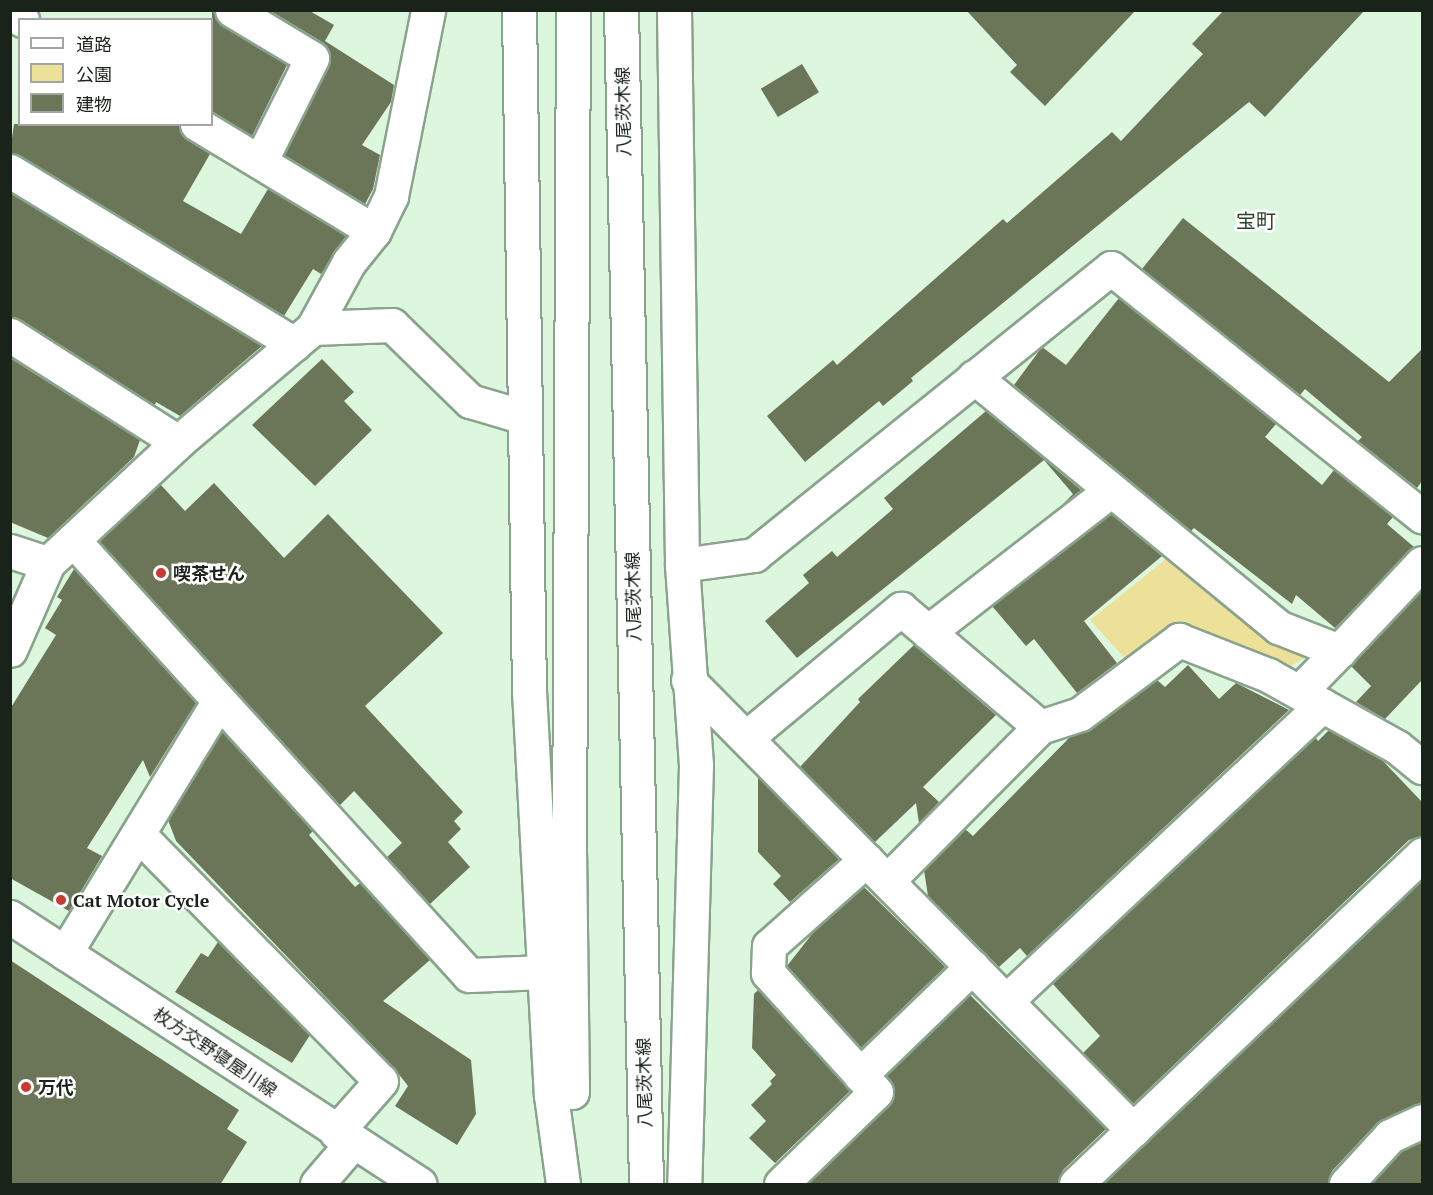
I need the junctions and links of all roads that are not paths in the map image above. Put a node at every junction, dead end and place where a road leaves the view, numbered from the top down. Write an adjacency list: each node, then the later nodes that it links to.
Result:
1 (232, 10): 8 (street)
2 (428, 10): 10 (street)
3 (519, 10): 14 (street)
4 (573, 10): 47 (street)
5 (621, 10): 48 (street, 八尾茨木線)
6 (674, 10): 22 (street)
7 (200, 126): 8 (street)
8 (260, 162): 10 (street)
9 (10, 171): 12 (street)
10 (374, 231): 12 (street)
11 (10, 335): 15 (street)
12 (304, 336): 14 (street); 15 (street)
13 (974, 377): 16 (street); 17 (street); 22 (street)
14 (524, 417): 38 (street)
15 (178, 442): 18 (street)
16 (1110, 491): 23 (street); 25 (street)
17 (1422, 516)
18 (73, 540): 20 (street); 28 (street)
19 (10, 551): 20 (street)
20 (48, 563): 24 (street)
21 (1422, 563): 25 (street)
22 (682, 565): 26 (street)
23 (928, 632): 29 (street); 30 (street)
24 (10, 650)
25 (1339, 651): 27 (street)
26 (688, 680): 30 (street); 49 (street)
27 (1310, 698): 29 (street); 31 (street); 39 (street)
28 (219, 701): 32 (street); 38 (street)
29 (1040, 727): 34 (street)
30 (746, 738): 34 (street)
31 (1422, 767)
32 (138, 834): 36 (street); 43 (street)
33 (1422, 854): 42 (street)
34 (877, 870): 37 (street); 40 (street)
35 (10, 917): 36 (street, 枚方交野寝屋川線)
36 (65, 953): 43 (street, 枚方交野寝屋川線)
37 (972, 967): 39 (street); 40 (street)
38 (545, 972): 46 (street)
39 (1006, 1001): 42 (street)
40 (860, 1075): 50 (street)
41 (1422, 1121): 52 (street)
42 (1133, 1130): 51 (street)
43 (344, 1137): 44 (street); 45 (street, 枚方交野寝屋川線)
44 (317, 1185)
45 (420, 1185)
46 (563, 1185)
47 (574, 1185)
48 (646, 1185)
49 (684, 1185)
50 (781, 1185)
51 (1076, 1185)
52 (1346, 1185)

